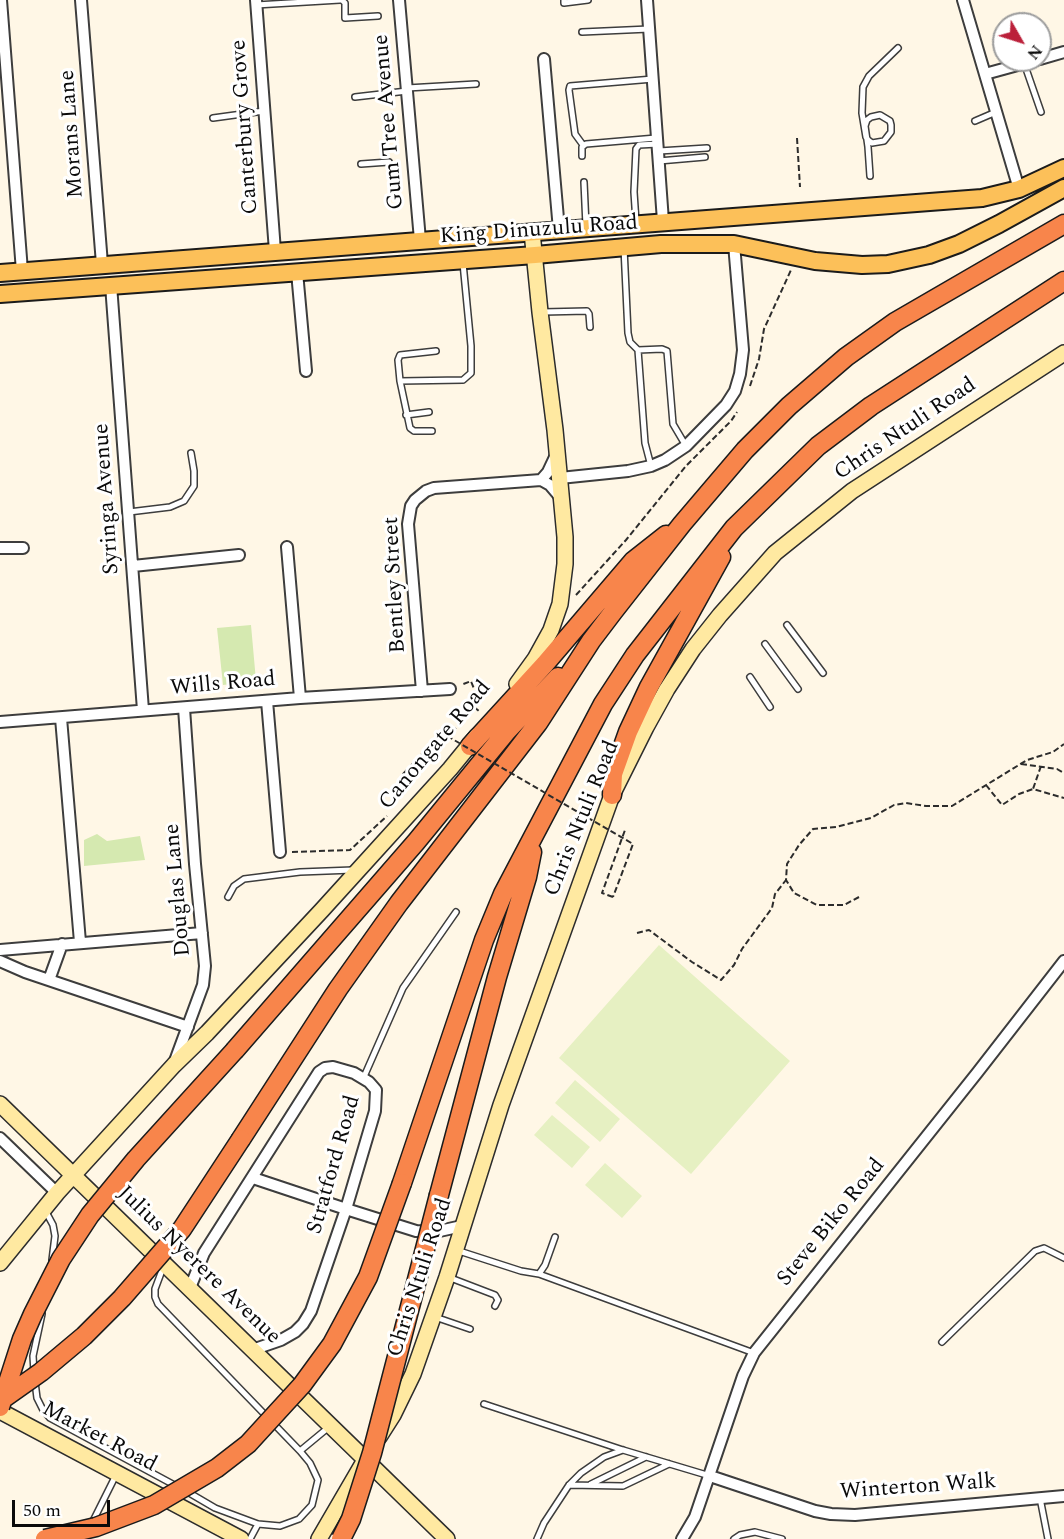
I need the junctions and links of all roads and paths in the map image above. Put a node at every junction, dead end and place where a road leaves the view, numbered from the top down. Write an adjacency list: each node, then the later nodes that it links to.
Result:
1 (1, 0): 54 (street)
2 (81, 0): 53 (street, Morans Lane)
3 (341, 0): 9 (lane); 10 (lane)
4 (399, 0): 20 (street, Gum Tree Avenue)
5 (564, 0): 6 (lane)
6 (588, 0)
7 (647, 0): 11 (street)
8 (963, 0): 17 (street)
9 (256, 2): 22 (street, Canterbury Grove)
10 (378, 16)
11 (649, 29): 12 (lane); 18 (street)
12 (582, 32)
13 (898, 48): 36 (lane)
14 (544, 59): 45 (street)
15 (992, 72): 17 (street)
16 (1027, 72): 24 (lane)
17 (985, 74): 23 (street)
18 (653, 79): 28 (lane); 29 (street)
19 (476, 84): 20 (lane)
20 (407, 90): 21 (lane); 47 (street, Gum Tree Avenue)
21 (355, 97)
22 (264, 111): 25 (lane); 50 (street, Canterbury Grove)
23 (996, 112): 26 (lane); 40 (street)
24 (1041, 112)
25 (213, 118)
26 (975, 121)
27 (796, 138): 38 (path)
28 (583, 145): 29 (lane); 31 (lane)
29 (658, 148): 30 (lane); 32 (lane); 41 (street); 42 (lane)
30 (707, 148)
31 (582, 156)
32 (705, 157)
33 (389, 162): 34 (lane)
34 (361, 164)
35 (1064, 168): 40 (main road, King Dinuzulu Road)
36 (870, 176)
37 (584, 182): 44 (lane)
38 (800, 187)
39 (1064, 188): 48 (main road, King Dinuzulu Road)
40 (1019, 189): 41 (main road, King Dinuzulu Road)
41 (663, 221): 42 (main road, King Dinuzulu Road)
42 (636, 224): 44 (main road, King Dinuzulu Road)
43 (1064, 224): 78 (highway)
44 (586, 228): 45 (main road, King Dinuzulu Road)
45 (560, 230): 46 (main road, King Dinuzulu Road)
46 (532, 232): 47 (main road, King Dinuzulu Road); 51 (main road, Canongate Road)
47 (420, 240): 50 (main road, King Dinuzulu Road)
48 (734, 244): 49 (main road, King Dinuzulu Road); 70 (street)
49 (624, 247): 51 (main road, King Dinuzulu Road); 62 (lane)
50 (275, 251): 53 (main road, King Dinuzulu Road)
51 (535, 255): 52 (main road, King Dinuzulu Road); 60 (main road, Canongate Road)
52 (463, 259): 55 (main road, King Dinuzulu Road); 66 (lane)
53 (102, 264): 54 (main road, King Dinuzulu Road)
54 (22, 271): 56 (main road, King Dinuzulu Road)
55 (297, 272): 58 (main road, King Dinuzulu Road); 65 (street)
56 (0, 273)
57 (1064, 281): 79 (highway)
58 (111, 285): 59 (main road, King Dinuzulu Road); 77 (street, Syringa Avenue)
59 (0, 294)
60 (540, 312): 61 (lane); 72 (main road, Canongate Road)
61 (590, 327)
62 (638, 350): 70 (lane); 73 (lane)
63 (436, 351): 66 (lane)
64 (1064, 353): 109 (main road, Chris Ntuli Road)
65 (306, 371)
66 (400, 381): 68 (lane)
67 (429, 412): 68 (lane)
68 (406, 415): 69 (lane)
69 (432, 431)
70 (686, 446): 73 (street)
71 (191, 453): 77 (lane)
72 (557, 453): 74 (main road, Canongate Road); 75 (street)
73 (651, 466): 74 (street)
74 (560, 478): 76 (main road, Canongate Road)
75 (541, 480): 76 (street); 92 (street, Bentley Street)
76 (561, 498): 103 (main road, Canongate Road)
77 (129, 512): 84 (street, Syringa Avenue)
78 (682, 524): 86 (highway); 103 (highway)
79 (734, 528): 109 (highway); 113 (highway)
80 (0, 548): 81 (street)
81 (23, 548)
82 (287, 548): 93 (street)
83 (239, 555): 84 (street)
84 (133, 566): 98 (street, Syringa Avenue)
85 (787, 625): 88 (lane)
86 (591, 641): 153 (highway, bridge); 155 (highway, bridge)
87 (765, 644): 91 (lane)
88 (823, 673)
89 (750, 677): 96 (lane)
90 (450, 689): 92 (street, Wills Road); 95 (path)
91 (798, 689)
92 (422, 691): 93 (street, Wills Road)
93 (300, 698): 94 (street, Wills Road)
94 (267, 701): 97 (street, Wills Road); 114 (street)
95 (474, 707): 99 (path); 112 (path, bridge)
96 (770, 707)
97 (184, 708): 98 (street, Wills Road); 120 (street, Douglas Lane)
98 (143, 710): 100 (street, Wills Road)
99 (483, 715)
100 (61, 718): 101 (street, Wills Road); 122 (street)
101 (0, 722)
102 (1064, 744): 104 (path)
103 (461, 745): 115 (main road, Canongate Road)
104 (1020, 764): 105 (path); 107 (path)
105 (1041, 766): 106 (path); 108 (path)
106 (1064, 773)
107 (986, 785): 108 (path); 116 (path)
108 (1033, 789): 110 (path)
109 (612, 795): 138 (main road, Chris Ntuli Road)
110 (1064, 798)
111 (390, 813): 114 (path)
112 (625, 830)
113 (534, 838): 169 (highway, bridge); 174 (highway, bridge)
114 (280, 852)
115 (358, 870): 117 (lane); 129 (main road, Canongate Road)
116 (786, 880): 118 (path); 121 (path)
117 (228, 897)
118 (859, 897)
119 (456, 912): 130 (lane)
120 (202, 933): 122 (street); 128 (street, Douglas Lane)
121 (637, 933)
122 (80, 942): 123 (street)
123 (62, 944): 124 (street); 127 (street)
124 (0, 950)
125 (0, 961): 127 (street)
126 (1064, 961): 152 (street, Steve Biko Road)
127 (50, 980): 128 (street)
128 (188, 1027): 129 (street, Douglas Lane)
129 (174, 1065): 133 (main road, Canongate Road)
130 (363, 1078): 134 (street, Stratford Road); 137 (street, Stratford Road)
131 (0, 1104): 133 (main road, Julius Nyerere Avenue)
132 (0, 1138): 135 (street)
133 (73, 1176): 135 (main road, Canongate Road); 143 (main road, Julius Nyerere Avenue)
134 (253, 1178): 137 (street); 146 (street, Stratford Road)
135 (57, 1193): 136 (main road, Canongate Road)
136 (45, 1208): 142 (main road, Canongate Road); 168 (lane)
137 (346, 1209): 138 (street); 151 (street, Stratford Road)
138 (462, 1226): 140 (main road, Chris Ntuli Road)
139 (555, 1237): 144 (lane)
140 (455, 1250): 144 (lane); 145 (main road, Chris Ntuli Road)
141 (1064, 1258): 150 (lane)
142 (0, 1263)
143 (165, 1264): 146 (main road, Julius Nyerere Avenue); 158 (lane)
144 (539, 1274): 152 (lane)
145 (447, 1277): 147 (lane); 148 (main road, Chris Ntuli Road)
146 (190, 1288): 151 (main road, Julius Nyerere Avenue)
147 (495, 1306)
148 (434, 1316): 149 (lane); 160 (main road, Chris Ntuli Road)
149 (470, 1329)
150 (942, 1342)
151 (252, 1350): 156 (main road, Julius Nyerere Avenue)
152 (754, 1353): 163 (street, Steve Biko Road)
153 (0, 1401)
154 (484, 1404): 157 (lane)
155 (0, 1409): 162 (main road, Market Road)
156 (330, 1426): 158 (lane); 160 (main road, Julius Nyerere Avenue)
157 (623, 1450): 159 (lane); 164 (lane)
158 (300, 1451): 168 (lane)
159 (646, 1457): 161 (lane); 165 (lane)
160 (365, 1460): 173 (main road, Chris Ntuli Road); 175 (main road, Julius Nyerere Avenue)
161 (669, 1464): 163 (lane); 165 (lane)
162 (117, 1473): 170 (lane); 171 (main road, Market Road)
163 (710, 1476): 167 (street, Winterton Walk); 177 (street, Steve Biko Road)
164 (569, 1485): 165 (lane); 176 (lane)
165 (588, 1486)
166 (1064, 1496): 167 (street, Winterton Walk)
167 (1040, 1498): 180 (lane)
168 (258, 1524): 172 (lane)
169 (45, 1539)
170 (83, 1539)
171 (241, 1539)
172 (250, 1539)
173 (319, 1539)
174 (340, 1539)
175 (447, 1539)
176 (537, 1539)
177 (682, 1539)
178 (734, 1539): 179 (lane)
179 (782, 1539)
180 (1047, 1539)

